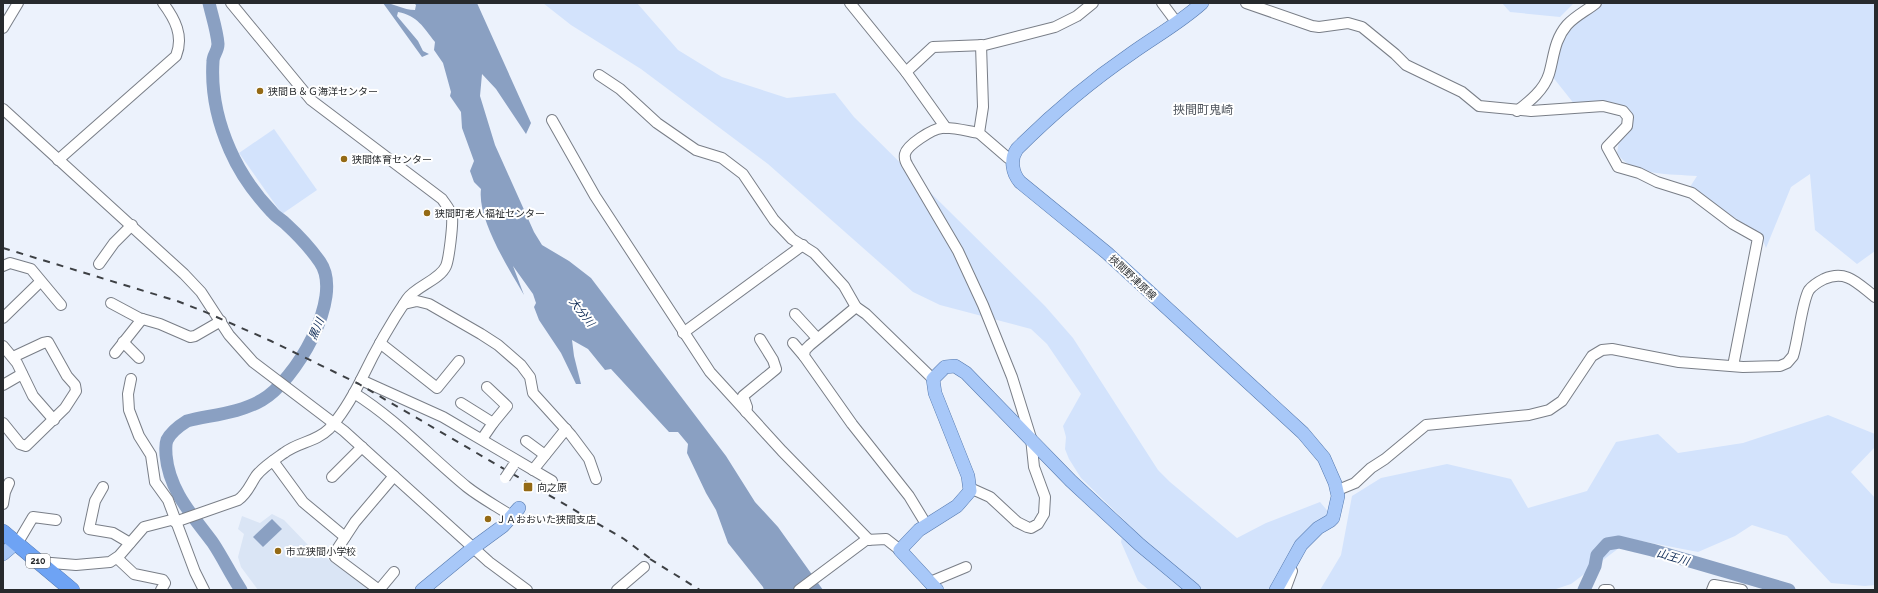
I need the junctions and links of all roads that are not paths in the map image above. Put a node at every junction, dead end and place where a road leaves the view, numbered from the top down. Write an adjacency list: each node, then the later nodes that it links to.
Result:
1 (18, 3): 11 (street)
2 (164, 3): 21 (street)
3 (231, 3): 29 (street)
4 (850, 3): 13 (street)
5 (1093, 3): 12 (street)
6 (1162, 3): 10 (street)
7 (1202, 3): 10 (main road)
8 (1246, 3): 16 (street)
9 (1596, 3): 16 (street)
10 (1177, 23): 20 (main road)
11 (3, 28)
12 (981, 45): 13 (street); 19 (street)
13 (906, 72): 18 (street)
14 (599, 75): 23 (street)
15 (3, 109): 21 (street)
16 (1517, 111): 48 (street)
17 (552, 120): 36 (street)
18 (946, 128): 19 (street); 63 (street)
19 (979, 133): 20 (street)
20 (1013, 159): 79 (main road, 挾間野津原線)
21 (58, 160): 22 (street)
22 (132, 226): 24 (street); 35 (street)
23 (803, 245): 31 (street); 36 (street)
24 (99, 264)
25 (3, 266): 26 (street)
26 (40, 282): 30 (street); 33 (street)
27 (1875, 298): 48 (street)
28 (111, 303): 34 (street)
29 (404, 304): 40 (street); 62 (street)
30 (61, 305)
31 (856, 307): 37 (street); 51 (street)
32 (794, 314): 37 (street)
33 (3, 318)
34 (142, 319): 35 (street); 39 (street)
35 (221, 321): 60 (street)
36 (683, 333): 57 (street)
37 (817, 338): 44 (street)
38 (760, 339): 57 (street)
39 (123, 342): 43 (street); 46 (street)
40 (380, 343): 47 (street); 52 (street)
41 (793, 343): 44 (street)
42 (3, 346): 45 (street)
43 (115, 353)
44 (804, 356): 84 (street)
45 (13, 357): 49 (street); 58 (street)
46 (139, 358)
47 (459, 361)
48 (1733, 366): 79 (street)
49 (22, 374): 53 (street); 58 (street)
50 (131, 379): 83 (street)
51 (933, 379): 63 (main road); 78 (main road)
52 (361, 380): 55 (street); 64 (street)
53 (3, 385)
54 (487, 387): 61 (street)
55 (354, 393): 60 (street); 81 (street)
56 (461, 403): 61 (street)
57 (746, 412): 87 (street)
58 (54, 420): 59 (street)
59 (3, 423)
60 (334, 423): 66 (street); 68 (street)
61 (493, 423): 64 (street)
62 (566, 430): 67 (street); 74 (street)
63 (1031, 438): 78 (street); 108 (main road)
64 (482, 440): 70 (street)
65 (526, 441): 67 (street)
66 (362, 447): 71 (street); 72 (street)
67 (545, 455): 70 (street)
68 (273, 461): 83 (street); 86 (street)
69 (513, 466): 73 (street, bridge)
70 (534, 470): 75 (street)
71 (394, 476): 86 (street); 90 (street)
72 (332, 477)
73 (506, 478)
74 (596, 479)
75 (552, 481)
76 (9, 483): 80 (street)
77 (103, 487): 89 (street)
78 (970, 488): 84 (main road)
79 (1338, 490): 92 (main road)
80 (3, 504)
81 (516, 512): 90 (main road)
82 (56, 520): 88 (street)
83 (176, 520): 89 (street); 102 (street)
84 (926, 524): 91 (main road)
85 (3, 532): 88 (highway, 210)
86 (345, 537): 103 (street)
87 (869, 540): 91 (street); 107 (street)
88 (16, 543): 93 (main road); 95 (highway, 210)
89 (130, 543): 94 (street)
90 (473, 548): 104 (main road); 105 (street)
91 (900, 550): 99 (main road)
92 (1298, 550): 109 (main road); 110 (street)
93 (3, 554)
94 (117, 558): 95 (street); 101 (street)
95 (39, 562): 100 (highway, 210)
96 (644, 567): 106 (street)
97 (966, 568): 99 (street)
98 (394, 572): 103 (street)
99 (934, 586)
100 (72, 590)
101 (162, 590)
102 (204, 590)
103 (379, 590)
104 (422, 590)
105 (527, 590)
106 (617, 590)
107 (799, 590)
108 (1194, 590)
109 (1276, 590)
110 (1285, 590)
111 (1604, 590): 112 (street)
112 (1609, 590)
113 (1712, 590): 114 (street)
114 (1742, 590)

